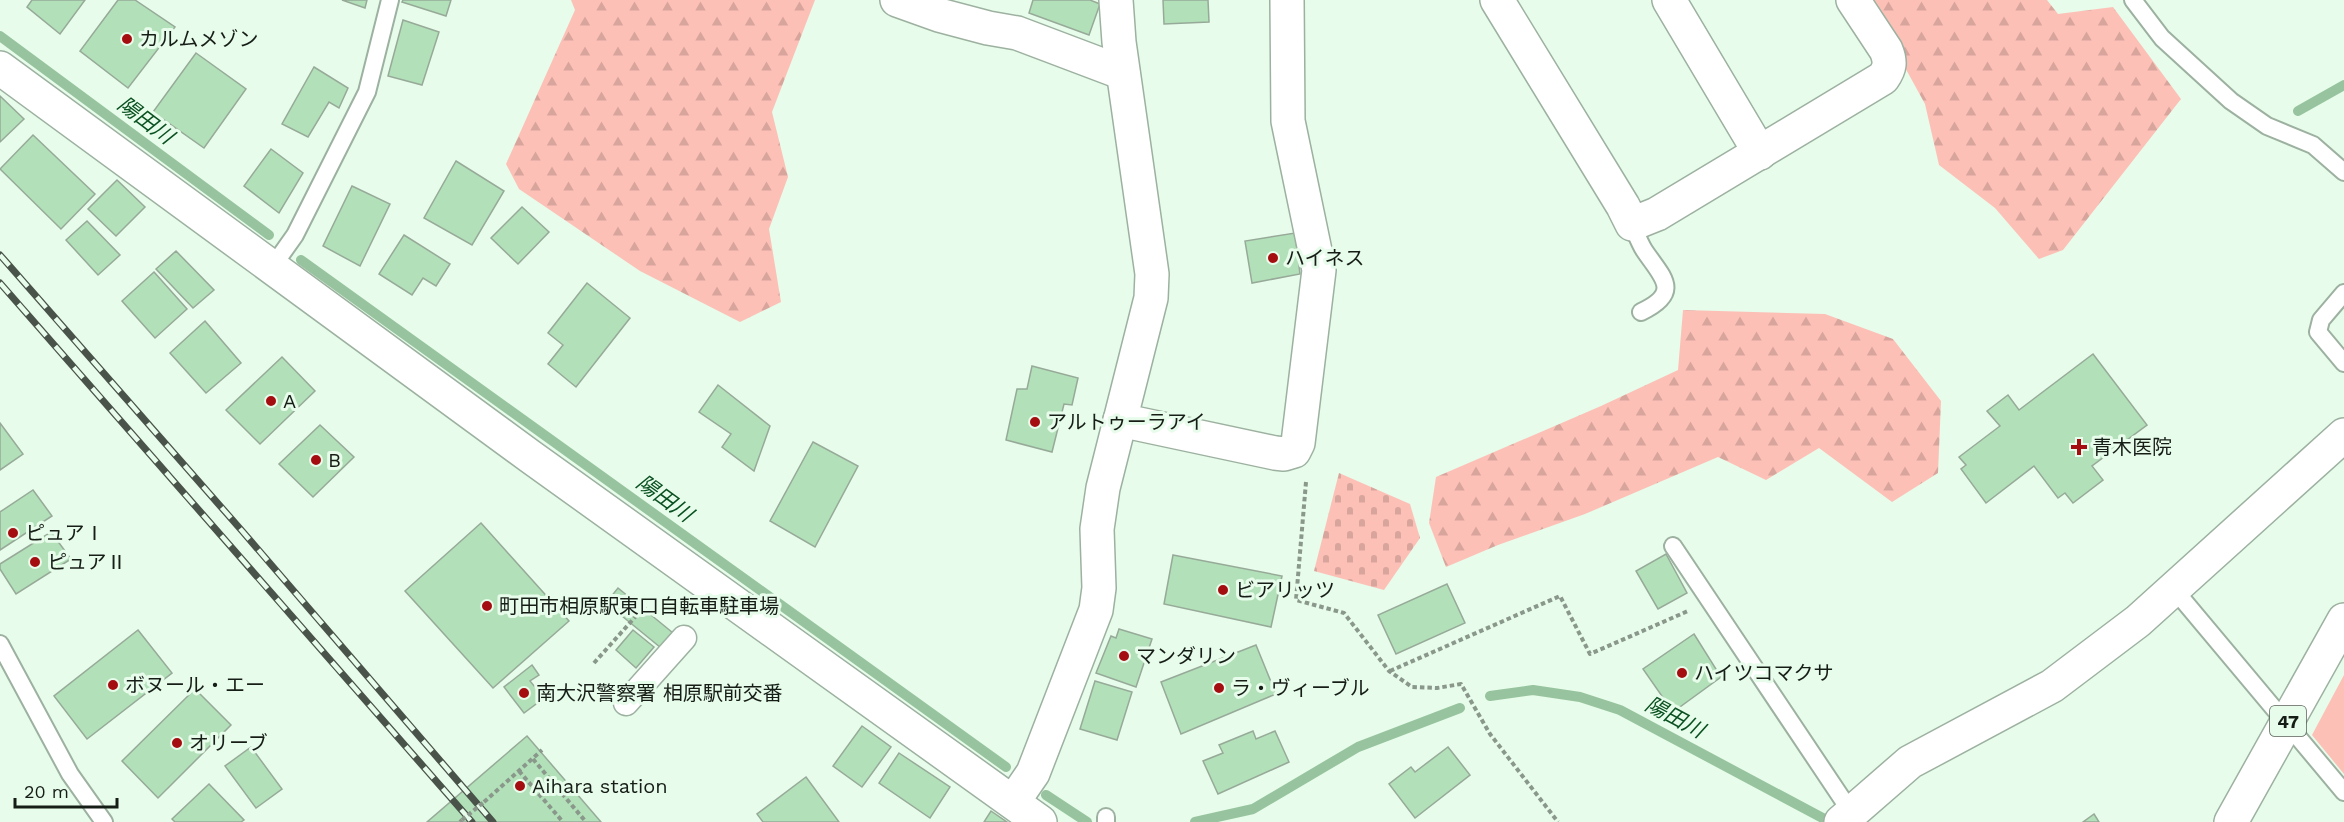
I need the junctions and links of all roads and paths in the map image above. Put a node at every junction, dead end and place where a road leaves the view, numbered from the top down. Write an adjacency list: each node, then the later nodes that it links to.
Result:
1 (390, 0): 14 (lane)
2 (897, 0): 10 (street)
3 (1116, 0): 10 (street)
4 (1287, 0): 20 (street)
5 (1497, 0): 13 (street)
6 (1669, 0): 11 (street)
7 (1853, 0): 11 (street)
8 (2133, 0): 12 (lane)
9 (0, 68): 14 (street)
10 (1123, 73): 18 (street)
11 (1760, 153): 13 (street)
12 (2344, 172)
13 (1632, 224): 16 (lane)
14 (273, 266): 36 (street)
15 (2344, 293): 17 (lane)
16 (1641, 312)
17 (2344, 363)
18 (1120, 420): 20 (street); 36 (street)
19 (2344, 435): 22 (street)
20 (1294, 451): 29 (path)
21 (1673, 546): 23 (lane)
22 (2173, 588): 31 (lane); 37 (street)
23 (1710, 602): 29 (path); 37 (lane)
24 (645, 606): 28 (path)
25 (2344, 620): 31 (street, 47)
26 (684, 638): 30 (street)
27 (0, 644): 38 (lane)
28 (594, 663)
29 (1389, 671): 43 (path)
30 (626, 703)
31 (2286, 724): 35 (lane); 44 (street, 47)
32 (541, 751): 33 (path)
33 (533, 759): 34 (path); 41 (path)
34 (519, 771): 39 (path, bridge); 40 (path)
35 (2344, 792)
36 (1013, 802): 42 (street)
37 (1846, 817)
38 (104, 822)
39 (460, 822)
40 (563, 822)
41 (586, 822)
42 (1040, 822)
43 (1558, 822)
44 (2231, 822)

